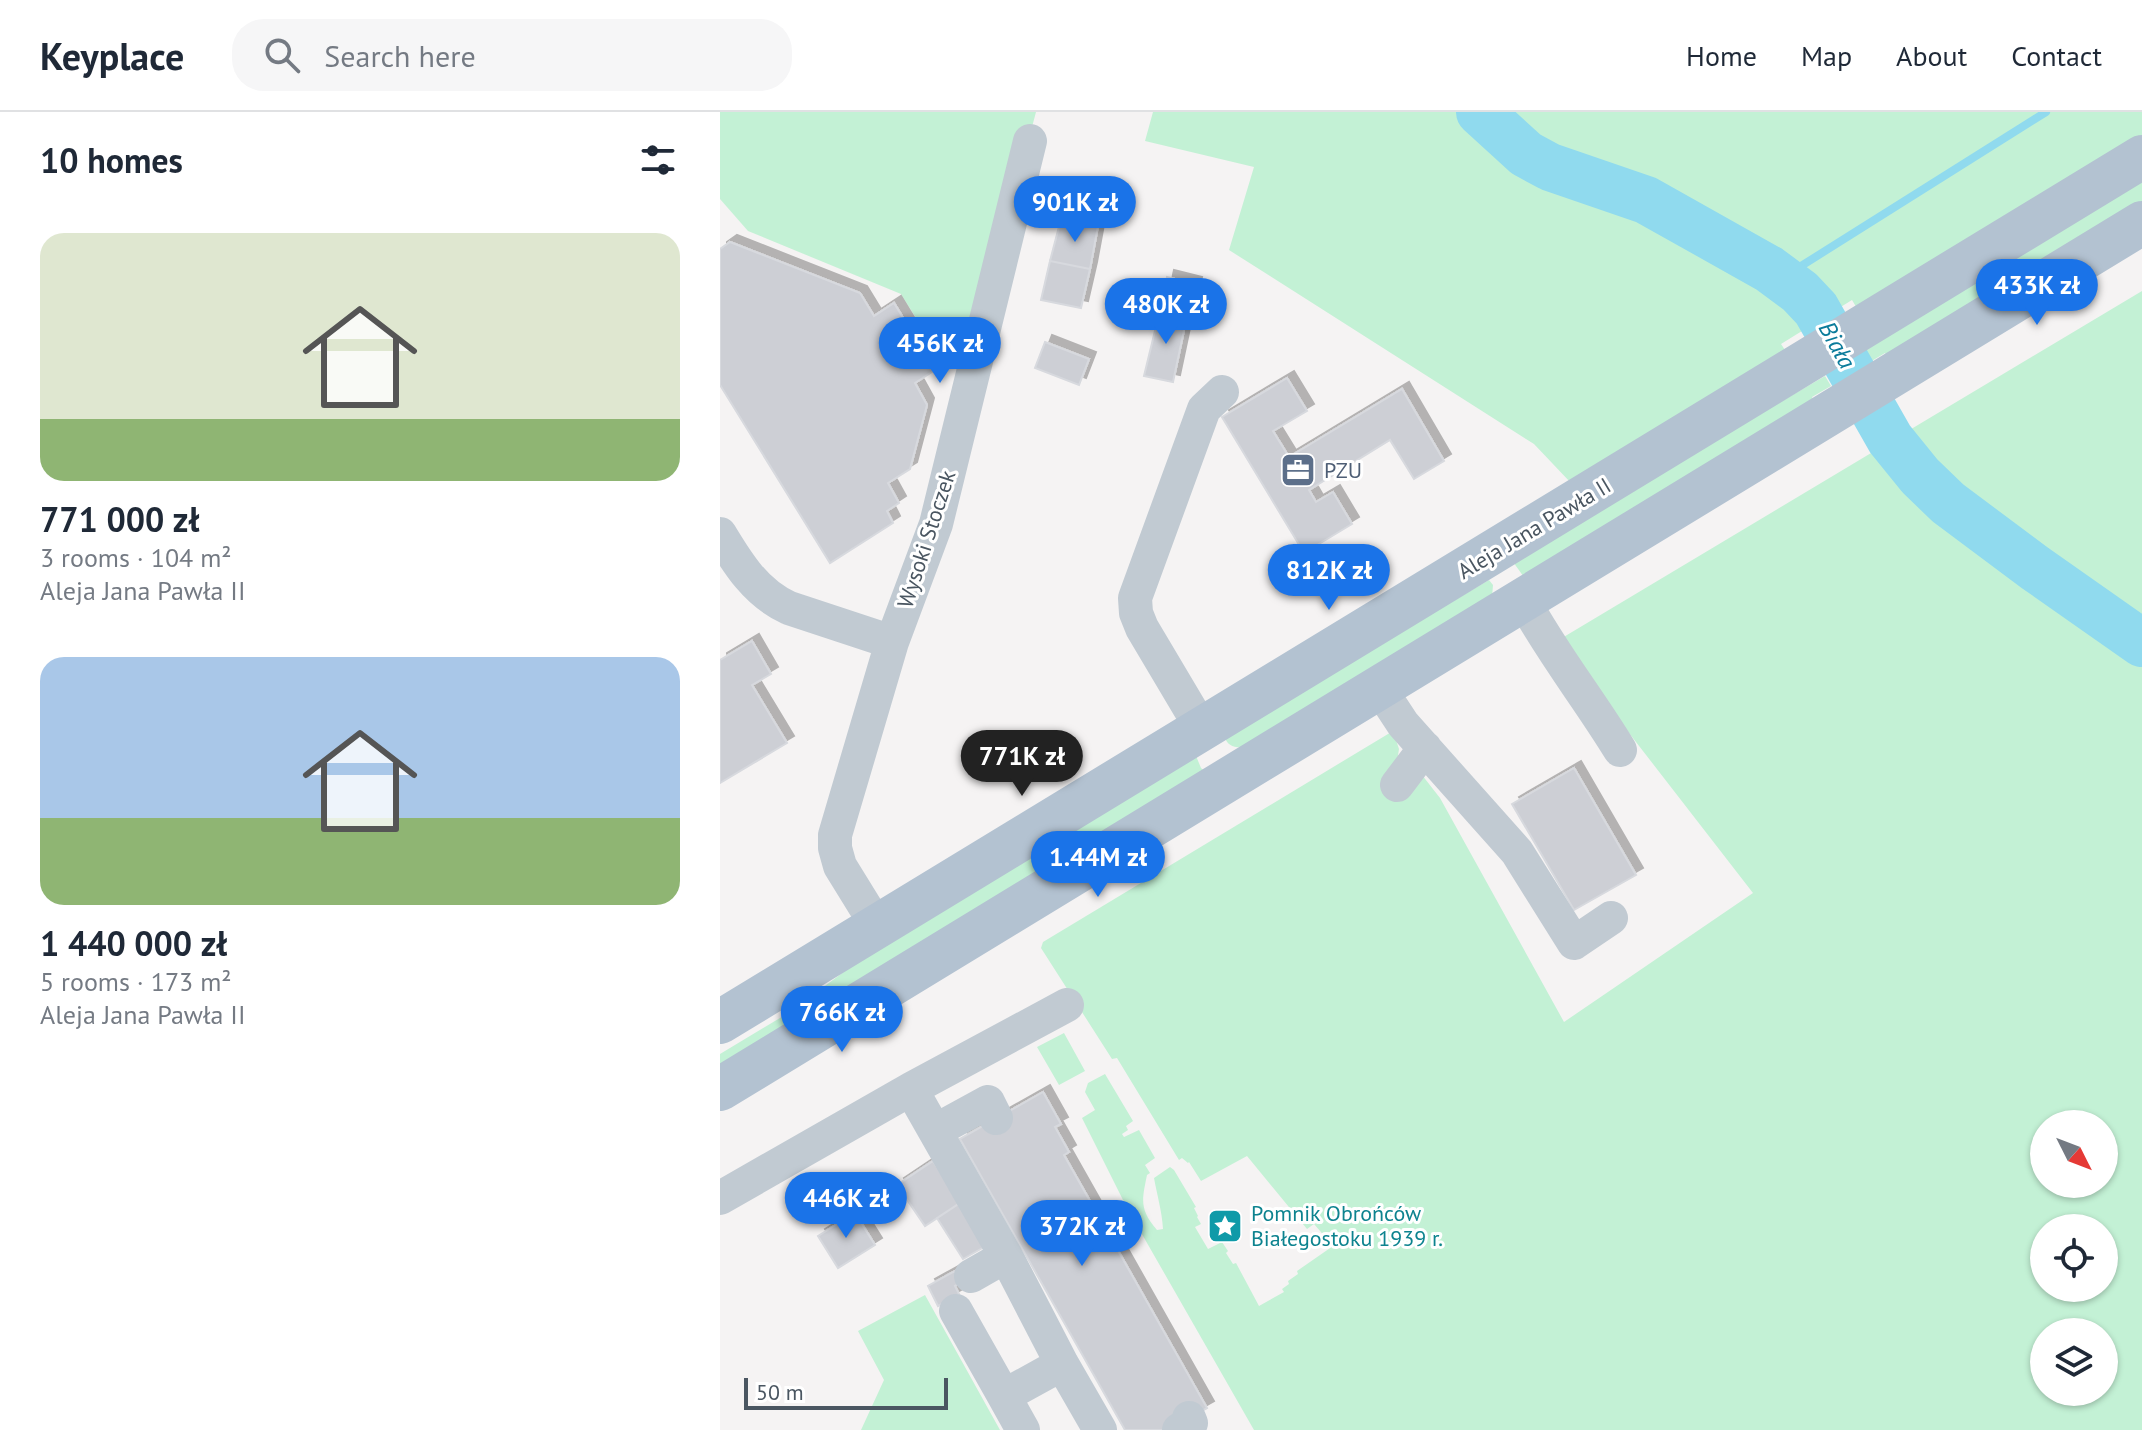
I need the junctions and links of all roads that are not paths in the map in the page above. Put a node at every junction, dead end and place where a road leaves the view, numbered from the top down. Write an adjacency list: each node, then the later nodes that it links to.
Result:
1 (1030, 141): 8 (street, Wysoki Stoczek)
2 (2142, 157): 6 (main road, Aleja Jana Pawła II)
3 (2142, 223): 7 (main road)
4 (1222, 392): 10 (street)
5 (720, 534): 8 (street)
6 (1492, 553): 7 (main road); 10 (main road, Aleja Jana Pawła II)
7 (1524, 601): 9 (main road); 12 (street)
8 (892, 642): 16 (street, Wysoki Stoczek)
9 (1380, 689): 11 (street); 13 (main road)
10 (1202, 729): 13 (main road); 16 (main road, Aleja Jana Pawła II)
11 (1425, 748): 14 (street); 15 (street)
12 (1620, 750)
13 (1233, 778): 19 (main road)
14 (1397, 785)
15 (1611, 918)
16 (877, 926): 18 (main road, Aleja Jana Pawła II)
17 (1067, 1005): 20 (street)
18 (720, 1022)
19 (720, 1089)
20 (911, 1089): 22 (street); 23 (street)
21 (996, 1118): 22 (street)
22 (935, 1131): 24 (street)
23 (720, 1198)
24 (1006, 1256): 25 (street); 27 (street)
25 (971, 1276)
26 (956, 1311): 28 (street)
27 (1062, 1364): 28 (street); 30 (street)
28 (1004, 1396): 29 (street)
29 (1023, 1430)
30 (1100, 1430)

